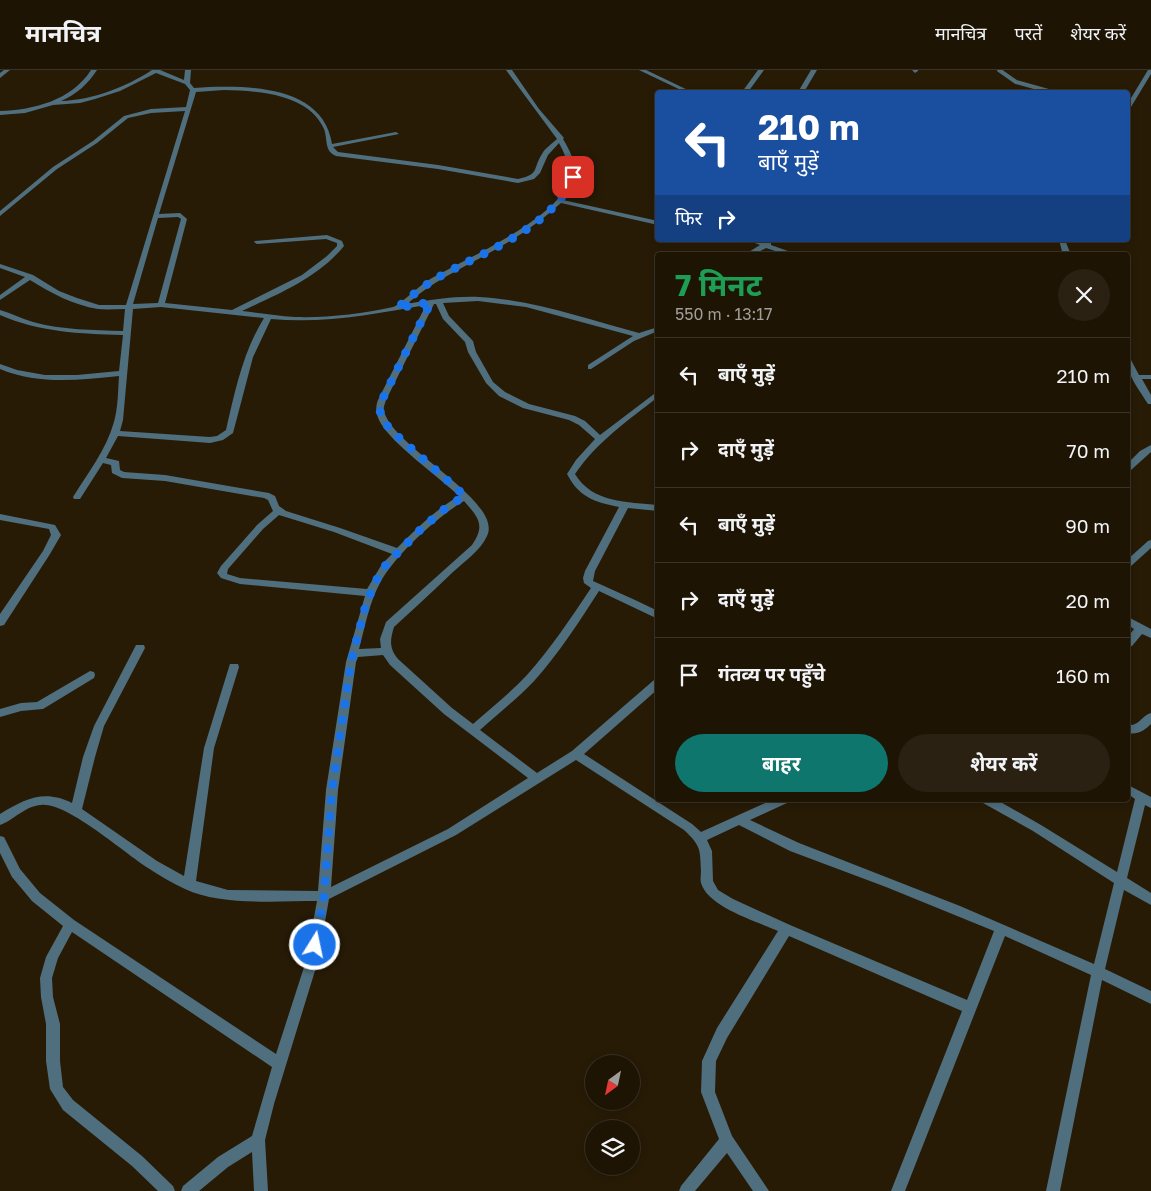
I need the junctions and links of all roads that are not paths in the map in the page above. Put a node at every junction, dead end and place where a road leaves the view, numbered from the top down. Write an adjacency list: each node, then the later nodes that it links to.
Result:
1 (7, 70): 10 (street)
2 (94, 70): 16 (street)
3 (156, 70): 11 (street); 16 (street)
4 (188, 70): 11 (street)
5 (508, 70): 23 (street)
6 (642, 70): 13 (street)
7 (761, 70): 14 (street)
8 (814, 70): 15 (street)
9 (1151, 70): 17 (street)
10 (0, 76)
11 (187, 83): 12 (street)
12 (194, 90): 18 (street); 24 (street)
13 (685, 90)
14 (746, 90)
15 (802, 90)
16 (50, 103): 20 (street)
17 (1130, 104)
18 (187, 109): 26 (street); 27 (street)
19 (0, 112): 20 (street)
20 (9, 113): 21 (street)
21 (0, 117)
22 (396, 134): 24 (street)
23 (561, 138): 24 (street); 25 (street)
24 (330, 146)
25 (559, 200): 28 (street); 41 (street)
26 (0, 214)
27 (156, 216): 39 (street); 40 (street)
28 (655, 221)
29 (257, 242): 43 (street)
30 (758, 242): 32 (street)
31 (770, 242): 32 (street)
32 (766, 244): 33 (street); 34 (street)
33 (753, 252)
34 (787, 252)
35 (0, 266): 36 (street)
36 (30, 277): 37 (street); 40 (street)
37 (0, 298)
38 (435, 302): 41 (street); 47 (street); 57 (street); 62 (street)
39 (161, 305): 40 (street); 43 (street)
40 (129, 307): 46 (street)
41 (397, 308): 44 (street)
42 (0, 312): 46 (street)
43 (233, 313): 44 (street)
44 (269, 316): 56 (street)
45 (655, 330): 47 (street)
46 (126, 333): 51 (street)
47 (640, 335): 50 (street)
48 (0, 366): 51 (street)
49 (1130, 366): 52 (street)
50 (591, 368)
51 (123, 373): 56 (street)
52 (1136, 376): 53 (street); 55 (street)
53 (1151, 377)
54 (655, 395): 57 (street)
55 (1151, 402)
56 (115, 433): 59 (street)
57 (601, 440): 63 (street)
58 (1151, 448): 60 (street)
59 (101, 460): 61 (street); 65 (street)
60 (1130, 466)
61 (77, 496)
62 (461, 499): 68 (street); 79 (street)
63 (625, 505): 64 (street); 70 (street)
64 (655, 508)
65 (278, 511): 68 (street); 71 (street)
66 (0, 517): 73 (street)
67 (1151, 543): 69 (street)
68 (398, 552): 71 (street)
69 (1130, 562)
70 (597, 587): 72 (street); 86 (street)
71 (370, 593): 80 (street)
72 (655, 614)
73 (0, 622)
74 (1130, 622): 75 (street)
75 (1141, 628): 76 (street); 77 (street)
76 (1151, 634)
77 (1130, 641)
78 (140, 648): 94 (street)
79 (386, 651): 80 (street); 86 (street)
80 (358, 653): 101 (street)
81 (234, 668): 100 (street)
82 (90, 675): 84 (street)
83 (655, 687): 88 (street)
84 (0, 712)
85 (1151, 717): 87 (street)
86 (473, 730): 89 (street)
87 (1130, 730)
88 (576, 754): 89 (street); 97 (street)
89 (537, 779): 101 (street)
90 (1130, 790): 91 (street)
91 (1146, 800): 99 (street)
92 (779, 802): 96 (street)
93 (990, 802): 99 (street)
94 (76, 811): 95 (street); 100 (street)
95 (0, 820)
96 (740, 820): 97 (street); 105 (street)
97 (700, 838): 104 (street)
98 (0, 840): 103 (street)
99 (1119, 881): 102 (street); 106 (street)
100 (189, 885): 101 (street)
101 (324, 896): 109 (street)
102 (1151, 900)
103 (70, 924): 109 (street); 112 (street)
104 (786, 929): 108 (street); 111 (street)
105 (1001, 930): 106 (street); 108 (street)
106 (1098, 971): 107 (street); 118 (street)
107 (1151, 998)
108 (970, 1008): 117 (street)
109 (280, 1065): 110 (street)
110 (258, 1140): 113 (street); 114 (street)
111 (727, 1141): 115 (street); 116 (street)
112 (168, 1191)
113 (188, 1191)
114 (261, 1191)
115 (686, 1191)
116 (762, 1191)
117 (898, 1191)
118 (1053, 1191)

